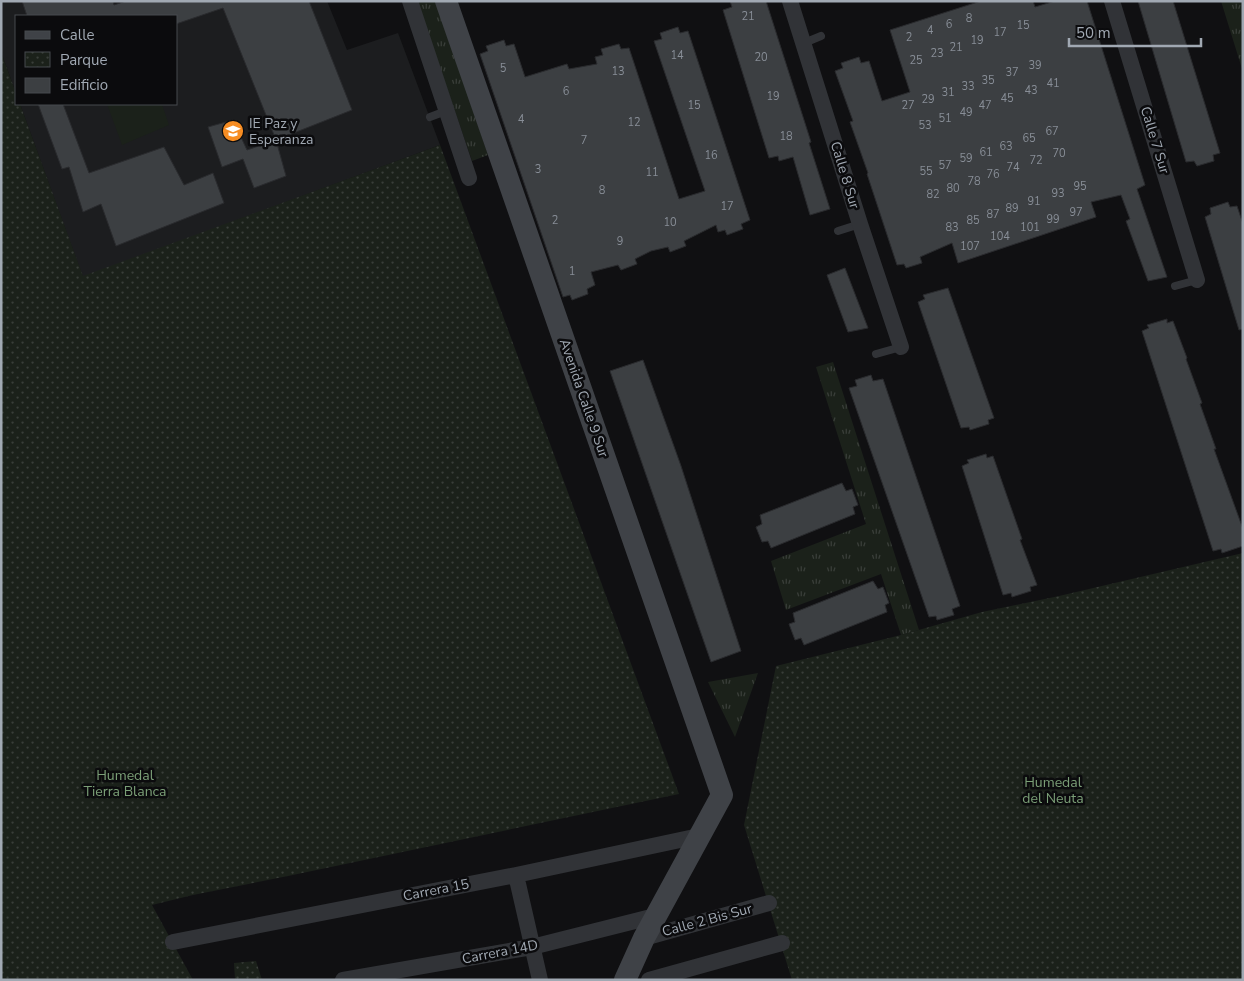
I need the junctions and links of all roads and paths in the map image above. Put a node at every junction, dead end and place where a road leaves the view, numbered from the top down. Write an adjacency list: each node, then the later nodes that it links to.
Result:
1 (410, 1): 7 (street)
2 (446, 1): 16 (street, Avenida Calle 9 Sur)
3 (790, 1): 6 (street, Calle 8 Sur)
4 (1112, 1): 12 (street, Calle 7 Sur)
5 (821, 36): 6 (lane)
6 (804, 43): 10 (street, Calle 8 Sur)
7 (446, 111): 8 (lane); 9 (street)
8 (430, 117)
9 (469, 178)
10 (860, 224): 11 (lane); 14 (street, Calle 8 Sur)
11 (838, 231)
12 (1197, 280): 13 (lane)
13 (1176, 286)
14 (901, 347): 15 (lane)
15 (876, 354)
16 (699, 836): 17 (street, Carrera 15); 19 (street)
17 (516, 875): 21 (street, Carrera 15); 23 (street)
18 (769, 903): 20 (street, Calle 2 Bis Sur)
19 (655, 916): 20 (street); 23 (street, Carrera 14D)
20 (644, 938): 26 (street)
21 (173, 942)
22 (782, 943): 27 (street)
23 (532, 947): 24 (street, Carrera 14D); 25 (street)
24 (343, 980)
25 (540, 980)
26 (625, 980)
27 (650, 980)

